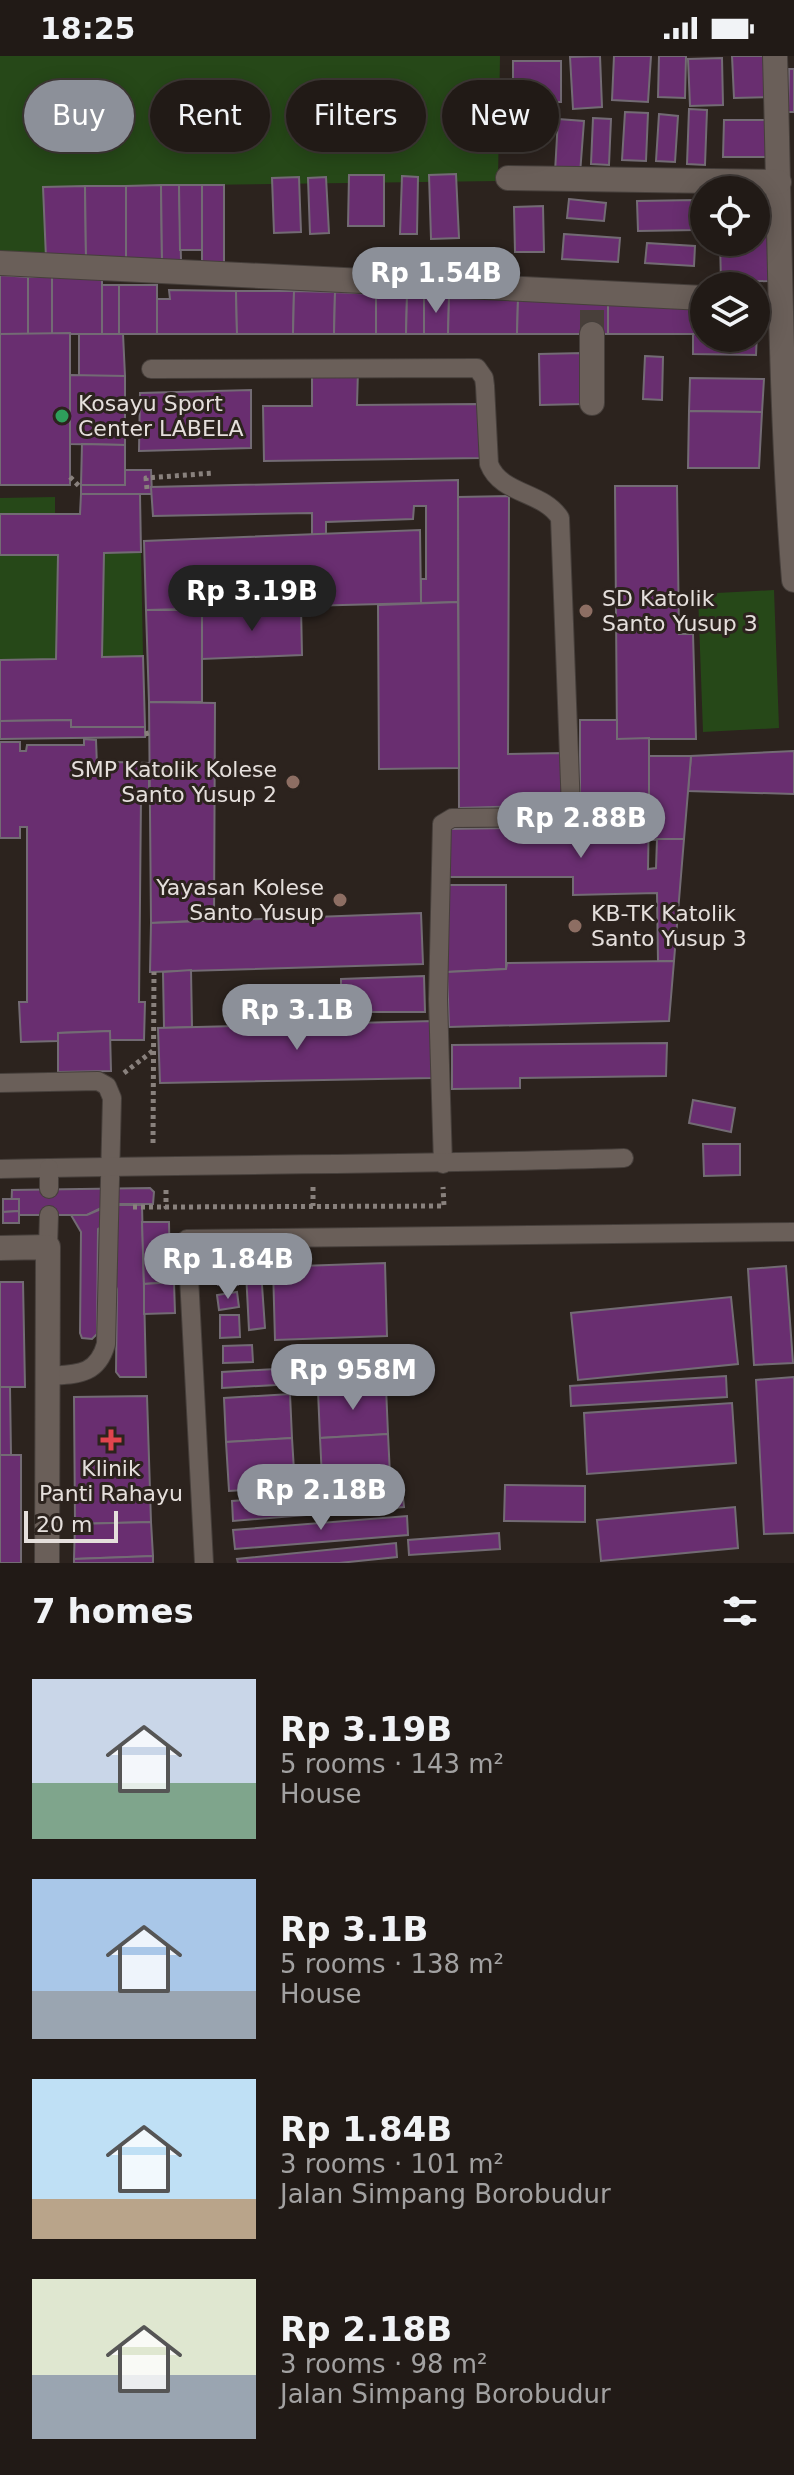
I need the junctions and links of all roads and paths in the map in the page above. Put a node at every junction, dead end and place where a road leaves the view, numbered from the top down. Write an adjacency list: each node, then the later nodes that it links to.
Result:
1 (775, 56): 3 (street)
2 (508, 178): 3 (street)
3 (779, 182): 6 (street)
4 (0, 263): 5 (street)
5 (690, 298)
6 (776, 301): 14 (street)
7 (592, 334): 9 (street)
8 (151, 369): 20 (lane)
9 (592, 403)
10 (214, 473): 13 (path)
11 (70, 477): 12 (path)
12 (81, 488)
13 (147, 489)
14 (794, 580)
15 (154, 972): 16 (path)
16 (154, 1050): 18 (path); 21 (path)
17 (0, 1083): 18 (lane)
18 (107, 1086): 22 (lane)
19 (624, 1158): 20 (lane)
20 (443, 1164): 21 (lane); 27 (path)
21 (160, 1165): 22 (lane); 27 (path)
22 (111, 1166): 23 (lane); 26 (lane)
23 (49, 1168): 24 (lane); 25 (lane)
24 (0, 1169)
25 (49, 1189)
26 (108, 1207): 27 (path); 32 (lane)
27 (166, 1207)
28 (49, 1215): 30 (lane)
29 (794, 1232): 34 (lane)
30 (48, 1247): 31 (street); 32 (street)
31 (0, 1248)
32 (48, 1376): 33 (street)
33 (47, 1563)
34 (204, 1563)

